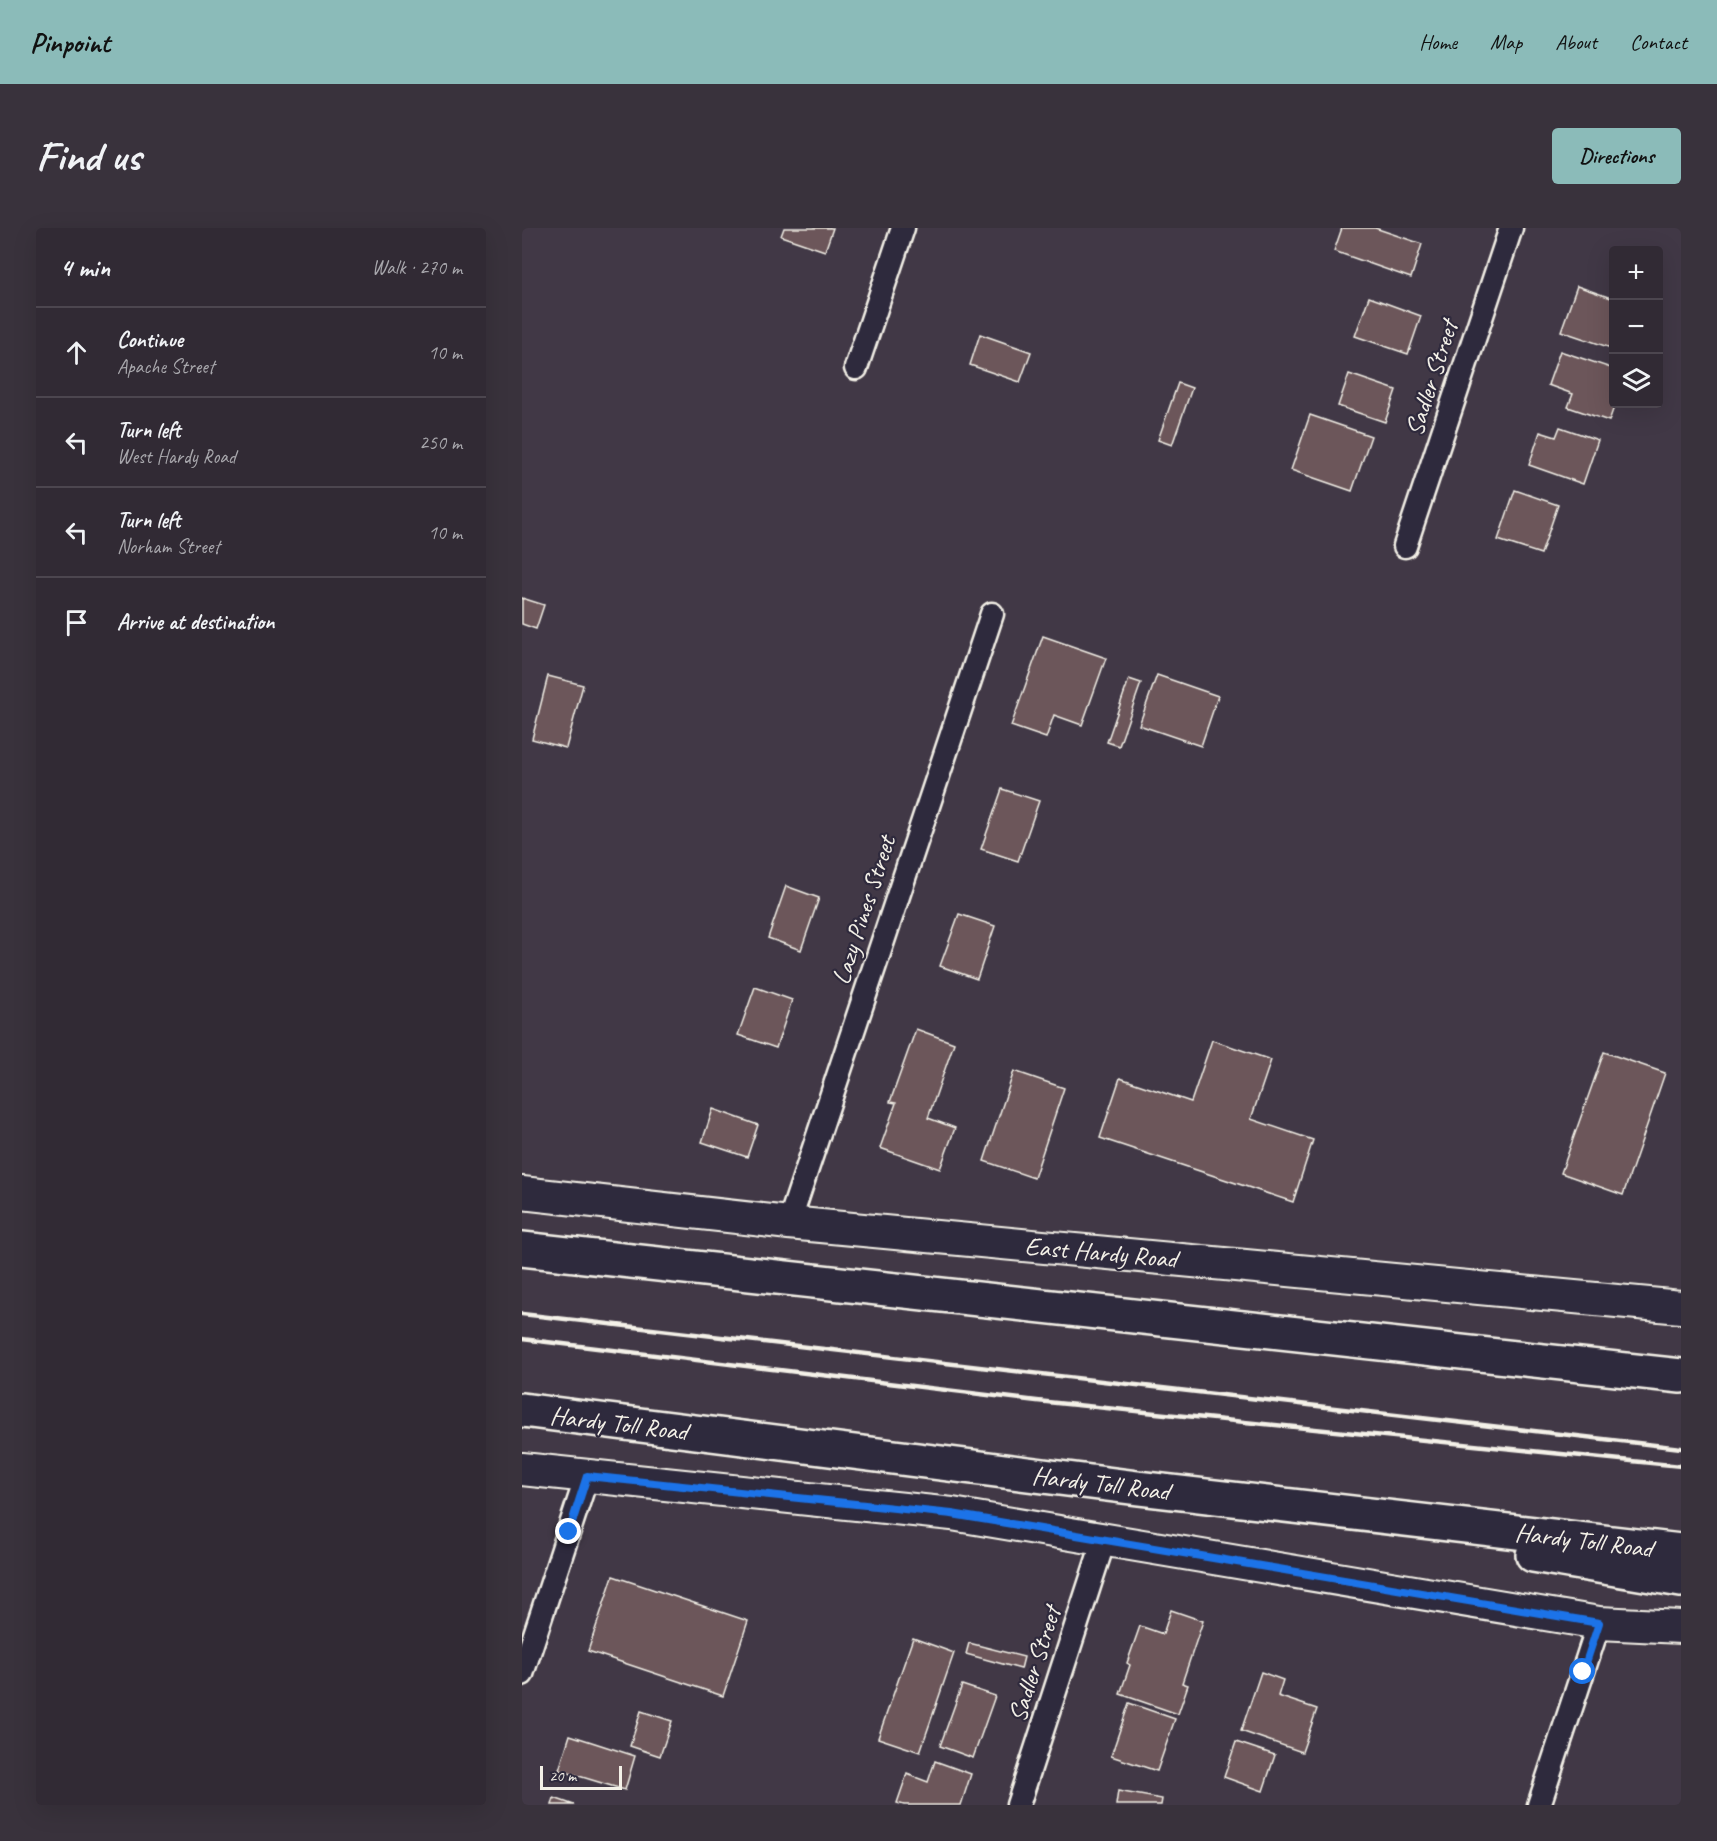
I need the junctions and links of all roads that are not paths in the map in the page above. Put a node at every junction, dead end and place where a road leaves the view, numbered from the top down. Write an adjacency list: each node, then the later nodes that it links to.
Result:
1 (903, 228): 3 (street)
2 (1511, 228): 4 (street, Sadler Street)
3 (856, 368)
4 (1405, 546)
5 (992, 614): 7 (street, Lazy Pines Street)
6 (522, 1192): 7 (main road, East Hardy Road)
7 (789, 1223): 9 (main road, East Hardy Road)
8 (522, 1249): 10 (highway)
9 (1681, 1306)
10 (1671, 1374)
11 (522, 1410): 14 (highway, Hardy Toll Road)
12 (522, 1469): 13 (main road)
13 (587, 1476): 15 (main road); 20 (street)
14 (1138, 1488): 16 (highway, Hardy Toll Road); 17 (highway)
15 (1104, 1540): 18 (main road); 21 (street, Sadler Street)
16 (1681, 1551)
17 (1681, 1580)
18 (1599, 1623): 19 (main road); 22 (street)
19 (1681, 1627)
20 (522, 1674)
21 (1018, 1805)
22 (1539, 1805)

